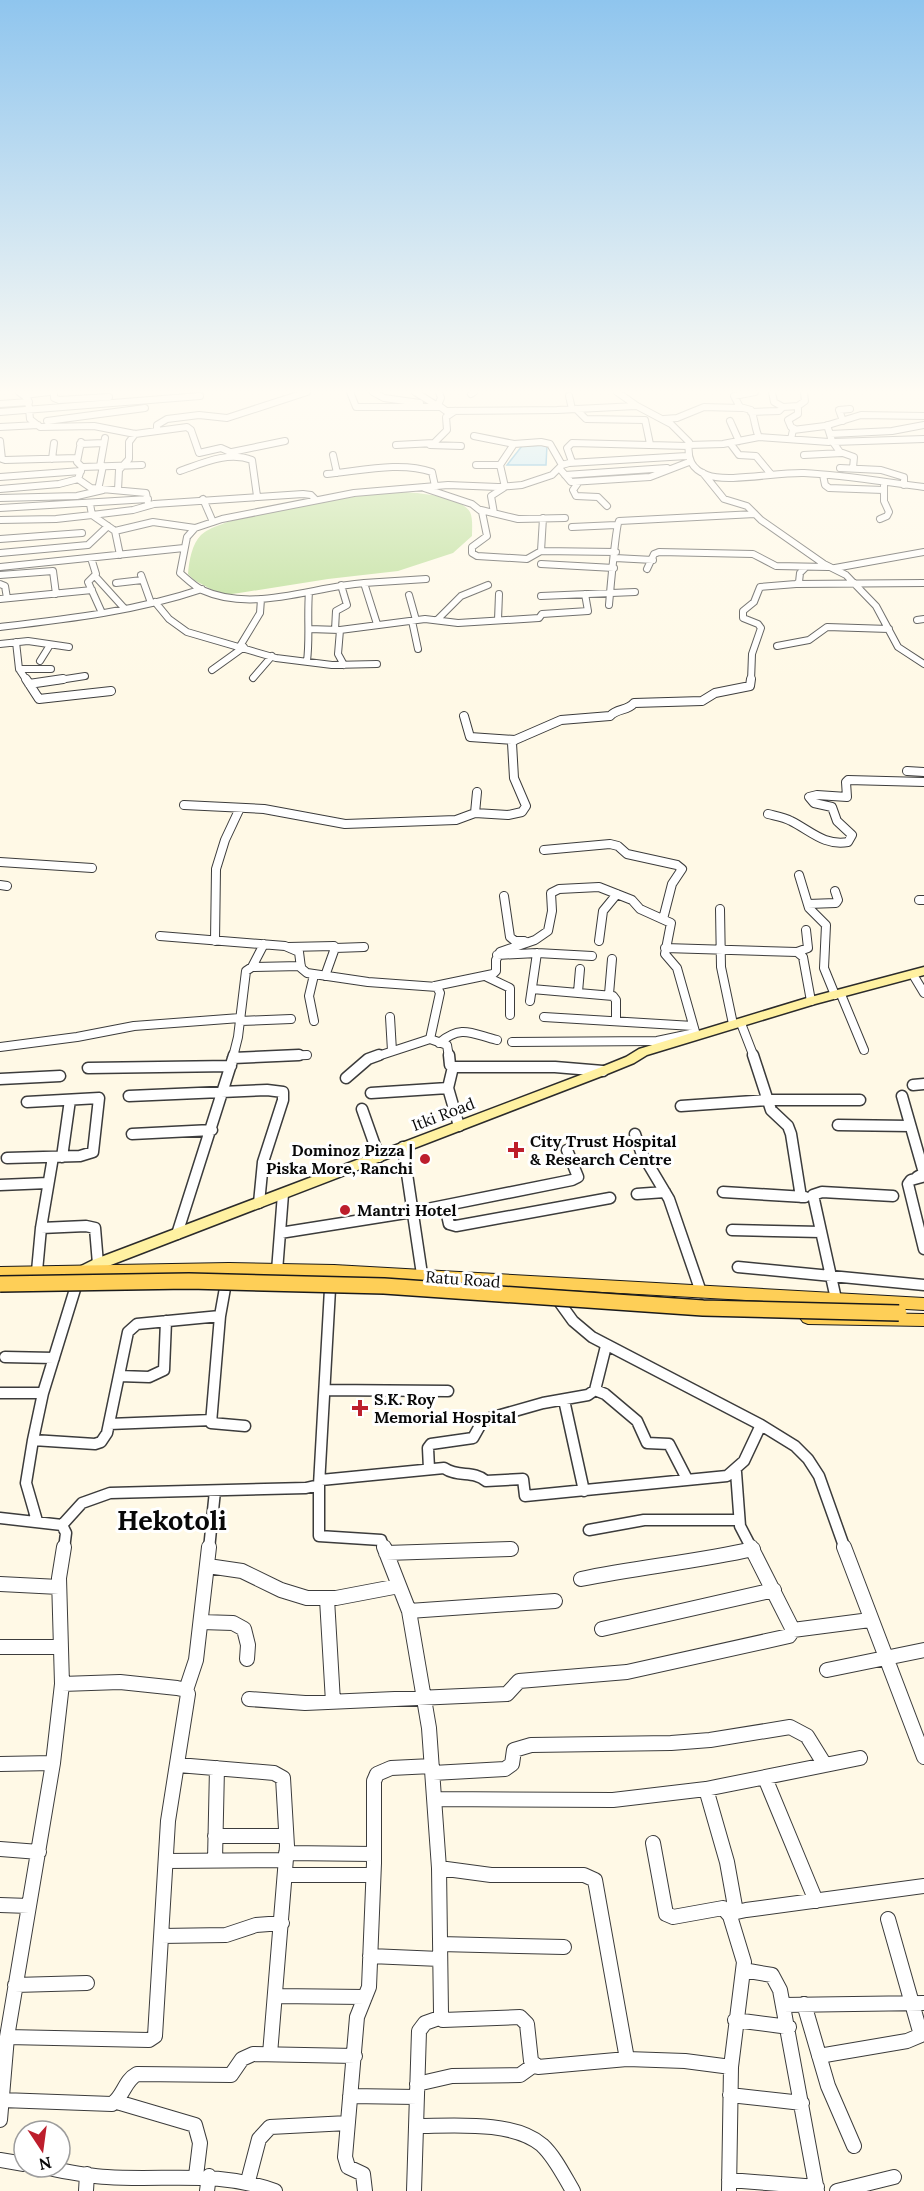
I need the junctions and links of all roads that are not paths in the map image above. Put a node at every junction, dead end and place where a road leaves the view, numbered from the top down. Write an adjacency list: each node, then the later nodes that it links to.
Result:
1 (81, 494): 12 (street)
2 (146, 494): 15 (street)
3 (297, 494): 11 (street)
4 (305, 494): 14 (street)
5 (346, 494): 14 (street)
6 (443, 494): 20 (street)
7 (494, 494): 21 (street)
8 (575, 494): 17 (street)
9 (720, 494): 22 (street)
10 (883, 494): 28 (street)
11 (257, 496): 13 (street)
12 (0, 498)
13 (203, 499): 15 (street); 30 (street)
14 (315, 499): 30 (street)
15 (148, 502): 16 (street); 23 (street)
16 (90, 504): 18 (street); 23 (street)
17 (607, 506)
18 (44, 507): 19 (street); 25 (street)
19 (0, 508)
20 (481, 510): 21 (street); 40 (street)
21 (494, 513): 26 (street)
22 (755, 514): 31 (street); 50 (street)
23 (92, 515): 24 (street); 32 (street)
24 (80, 516): 25 (street); 36 (street)
25 (43, 518): 29 (street)
26 (543, 518): 27 (street); 40 (street)
27 (565, 518)
28 (880, 519)
29 (0, 520)
30 (213, 522): 34 (street)
31 (616, 525): 33 (street); 44 (street)
32 (108, 526): 35 (street); 38 (street)
33 (572, 526)
34 (195, 528): 35 (street); 39 (street)
35 (115, 531): 43 (street)
36 (82, 533): 37 (street); 38 (street)
37 (0, 539)
38 (83, 546): 42 (street)
39 (184, 548): 43 (street); 64 (street)
40 (541, 551): 44 (street)
41 (924, 552): 50 (street)
42 (0, 553)
43 (120, 555): 45 (street)
44 (615, 555): 46 (street); 51 (street)
45 (91, 558): 48 (street); 54 (street)
46 (653, 560): 49 (street); 52 (street)
47 (541, 564): 51 (street)
48 (0, 567)
49 (806, 567): 50 (street); 60 (street)
50 (830, 567): 61 (street)
51 (614, 568): 68 (street)
52 (647, 569)
53 (0, 575): 69 (street)
54 (95, 576): 65 (street); 78 (street)
55 (426, 579): 58 (street)
56 (924, 582): 61 (street)
57 (116, 583): 76 (street)
58 (364, 583): 62 (street); 83 (street)
59 (0, 584): 75 (street)
60 (796, 584): 61 (street); 109 (street)
61 (856, 584): 86 (street)
62 (341, 585): 66 (street); 87 (street)
63 (488, 585): 80 (street)
64 (202, 589): 74 (street); 76 (street)
65 (92, 590): 69 (street); 79 (street)
66 (309, 592): 74 (street); 85 (street)
67 (635, 592): 68 (street)
68 (611, 593): 71 (street); 77 (street)
69 (57, 594): 75 (street)
70 (499, 594): 81 (street)
71 (585, 594): 73 (street); 81 (street)
72 (409, 595): 82 (street)
73 (541, 596)
74 (261, 598): 93 (street)
75 (3, 599)
76 (153, 602): 78 (street); 93 (street)
77 (609, 604)
78 (124, 608): 79 (street)
79 (102, 613): 84 (street)
80 (437, 620): 81 (street); 82 (street)
81 (498, 620)
82 (414, 621): 83 (street); 94 (street)
83 (377, 624): 87 (street)
84 (0, 627)
85 (309, 629): 87 (street); 96 (street)
86 (889, 629): 91 (street); 98 (street)
87 (338, 630): 100 (street)
88 (16, 642): 89 (street); 90 (street); 101 (street)
89 (0, 644)
90 (50, 645): 92 (street); 97 (street)
91 (777, 646)
92 (69, 647)
93 (242, 647): 95 (street); 103 (street)
94 (418, 649)
95 (272, 656): 96 (street); 105 (street)
96 (307, 661): 100 (street)
97 (40, 662)
98 (923, 663)
99 (376, 664): 100 (street)
100 (344, 665)
101 (19, 669): 102 (street); 106 (street)
102 (51, 669)
103 (212, 670)
104 (85, 676): 106 (street)
105 (253, 678)
106 (29, 684): 107 (street)
107 (111, 691)
108 (464, 716): 109 (street)
109 (514, 740): 116 (street)
110 (907, 771): 111 (street)
111 (924, 771)
112 (924, 782): 117 (street)
113 (477, 792): 116 (street)
114 (184, 805): 115 (street)
115 (240, 808): 116 (street); 130 (street)
116 (475, 813)
117 (768, 814)
118 (544, 850): 127 (street)
119 (0, 862): 120 (street)
120 (92, 868)
121 (799, 874): 125 (street)
122 (835, 891): 125 (street)
123 (617, 894): 127 (street); 131 (street); 132 (street)
124 (504, 896): 131 (street)
125 (808, 904): 156 (street)
126 (720, 909): 138 (street)
127 (663, 918): 137 (street)
128 (806, 930): 139 (street)
129 (160, 936): 130 (street)
130 (215, 941): 133 (street)
131 (533, 941): 141 (street)
132 (599, 941)
133 (264, 944): 135 (street); 145 (street)
134 (334, 946): 135 (street)
135 (288, 947): 144 (street)
136 (364, 947): 149 (street)
137 (665, 948): 138 (street); 167 (street)
138 (718, 949): 139 (street); 166 (street)
139 (797, 952): 158 (street)
140 (537, 953): 141 (street); 142 (street); 152 (street)
141 (497, 955): 150 (street)
142 (592, 957)
143 (612, 959): 155 (street)
144 (301, 966): 145 (street); 148 (street)
145 (252, 967): 162 (street)
146 (580, 969): 153 (street)
147 (921, 974): 154 (street); 156 (street)
148 (314, 975): 149 (street); 165 (street)
149 (325, 976): 151 (street)
150 (487, 977): 151 (street); 159 (street)
151 (433, 987): 169 (street)
152 (532, 989): 153 (street); 157 (street)
153 (578, 992): 155 (street)
154 (924, 993)
155 (609, 994): 164 (street)
156 (838, 996): 158 (street); 166 (street); 172 (street)
157 (531, 1001)
158 (811, 1001): 166 (street)
159 (510, 1015)
160 (390, 1017): 173 (street)
161 (544, 1017): 164 (street)
162 (240, 1019): 163 (street); 171 (street); 176 (street)
163 (291, 1019)
164 (616, 1019): 167 (street)
165 (314, 1021)
166 (738, 1025): 167 (street); 175 (street); 191 (street)
167 (694, 1031): 170 (street); 175 (street)
168 (497, 1040): 169 (street)
169 (435, 1041): 173 (street); 177 (street)
170 (512, 1042)
171 (0, 1047)
172 (864, 1050)
173 (392, 1052): 181 (street)
174 (307, 1055): 176 (street)
175 (630, 1060): 179 (street, Itki Road)
176 (232, 1062): 178 (street); 186 (street)
177 (453, 1067): 179 (street); 185 (street)
178 (88, 1068)
179 (603, 1071): 197 (street, Itki Road)
180 (60, 1076): 182 (street)
181 (346, 1078)
182 (0, 1079)
183 (924, 1084): 184 (street)
184 (913, 1085)
185 (448, 1088): 187 (street); 197 (street)
186 (223, 1092): 188 (street); 199 (street); 218 (street)
187 (371, 1093)
188 (129, 1096)
189 (902, 1096): 198 (street)
190 (70, 1100): 193 (street); 204 (street); 204 (street)
191 (768, 1100): 192 (street); 194 (street); 215 (street)
192 (861, 1100)
193 (27, 1102)
194 (681, 1106)
195 (363, 1109): 205 (street)
196 (838, 1125): 198 (street)
197 (459, 1126): 202 (street, Itki Road)
198 (910, 1126): 207 (street)
199 (212, 1130): 200 (street); 225 (street)
200 (132, 1134)
201 (635, 1134): 210 (street)
202 (403, 1147): 205 (street, Itki Road); 220 (street)
203 (567, 1150): 219 (street)
204 (58, 1157): 206 (street); 208 (street)
205 (379, 1157): 212 (street, Itki Road)
206 (7, 1158)
207 (920, 1177): 226 (street)
208 (48, 1183): 209 (street); 221 (street)
209 (0, 1185)
210 (665, 1192): 213 (street); 244 (street)
211 (723, 1192): 215 (street)
212 (283, 1194): 218 (street, Itki Road); 224 (street)
213 (637, 1194)
214 (893, 1196): 217 (street)
215 (801, 1197): 217 (street)
216 (610, 1198): 219 (street)
217 (813, 1198): 223 (street)
218 (259, 1203): 225 (street, Itki Road)
219 (445, 1206): 220 (street)
220 (412, 1212): 224 (street); 235 (street)
221 (41, 1228): 227 (street); 231 (street)
222 (732, 1230): 223 (street)
223 (821, 1232): 236 (street)
224 (280, 1233): 232 (street)
225 (177, 1234): 227 (street, Itki Road)
226 (924, 1249)
227 (98, 1264): 230 (street, Itki Road)
228 (738, 1267): 236 (street)
229 (229, 1269): 230 (main road, Ratu Road); 232 (main road, Ratu Road); 241 (street)
230 (83, 1270): 231 (main road, Ratu Road); 240 (street)
231 (37, 1271): 234 (main road, Ratu Road)
232 (277, 1271): 233 (main road, Ratu Road)
233 (333, 1271): 235 (main road, Ratu Road); 243 (street)
234 (0, 1273)
235 (423, 1276): 244 (main road, Ratu Road); 245 (street)
236 (830, 1276): 239 (street); 246 (street)
237 (0, 1278): 249 (main road)
238 (0, 1284): 249 (main road, bridge)
239 (924, 1285)
240 (76, 1286): 241 (main road, Ratu Road); 242 (main road, Ratu Road); 255 (street)
241 (225, 1287): 243 (main road, Ratu Road); 250 (street)
242 (0, 1289)
243 (330, 1289): 245 (main road, Ratu Road); 257 (street)
244 (701, 1292): 246 (main road, Ratu Road)
245 (424, 1294): 247 (main road, Ratu Road)
246 (836, 1299): 248 (main road, Ratu Road)
247 (560, 1303): 251 (main road, Ratu Road); 253 (street)
248 (924, 1305): 249 (main road)
249 (899, 1311): 251 (main road)
250 (220, 1316): 252 (street); 263 (street)
251 (924, 1319)
252 (166, 1321): 256 (street); 256 (street)
253 (606, 1346): 258 (street); 265 (street)
254 (5, 1357): 255 (street)
255 (54, 1358): 261 (street)
256 (119, 1376): 264 (street)
257 (325, 1390): 259 (street); 271 (street)
258 (595, 1390): 262 (street); 270 (street)
259 (448, 1391)
260 (0, 1393): 261 (street)
261 (43, 1393): 267 (street)
262 (564, 1400): 268 (street); 273 (street)
263 (212, 1419): 264 (street); 266 (street)
264 (109, 1424): 267 (street)
265 (761, 1425): 269 (street); 291 (street)
266 (245, 1426)
267 (33, 1440): 276 (street)
268 (429, 1469): 271 (street); 273 (street)
269 (736, 1472): 270 (street); 275 (street)
270 (687, 1479): 273 (street)
271 (320, 1482): 272 (street); 281 (street)
272 (215, 1491): 277 (street); 282 (street)
273 (584, 1491)
274 (0, 1518): 276 (street)
275 (739, 1520): 278 (street); 280 (street)
276 (37, 1521): 277 (street)
277 (62, 1525): 286 (street)
278 (589, 1530)
279 (511, 1549): 281 (street)
280 (753, 1549): 283 (street); 287 (street)
281 (386, 1553): 285 (street)
282 (208, 1566): 288 (street); 292 (street)
283 (581, 1579)
284 (0, 1584): 286 (street)
285 (399, 1586): 288 (street); 290 (street)
286 (59, 1587): 296 (street)
287 (774, 1590): 293 (street); 294 (street)
288 (327, 1599): 305 (street)
289 (555, 1601): 290 (street)
290 (409, 1611): 303 (street)
291 (870, 1620): 294 (street); 299 (street)
292 (201, 1622): 298 (street); 302 (street)
293 (602, 1629)
294 (793, 1630): 303 (street)
295 (0, 1647): 296 (street)
296 (61, 1647): 301 (street)
297 (924, 1650): 299 (street)
298 (247, 1659)
299 (886, 1659): 300 (street); 306 (street)
300 (827, 1670)
301 (62, 1684): 302 (street); 308 (street)
302 (186, 1690): 310 (street)
303 (423, 1696): 305 (street); 313 (street)
304 (249, 1699): 305 (street)
305 (333, 1702)
306 (924, 1757)
307 (860, 1758): 311 (street)
308 (53, 1763): 309 (street); 321 (street)
309 (0, 1764)
310 (178, 1765): 312 (street); 325 (street)
311 (825, 1765): 313 (street); 314 (street)
312 (217, 1768): 317 (street); 318 (street)
313 (432, 1770): 316 (street); 322 (street)
314 (765, 1778): 315 (street); 330 (street)
315 (706, 1789): 316 (street); 333 (street)
316 (435, 1799): 326 (street)
317 (216, 1836): 318 (street); 324 (street)
318 (286, 1836): 323 (street)
319 (653, 1843): 333 (street)
320 (0, 1849): 321 (street)
321 (39, 1851): 332 (street)
322 (374, 1854): 323 (street); 328 (street)
323 (286, 1856): 324 (street); 327 (street)
324 (215, 1860): 325 (street)
325 (166, 1861): 336 (street)
326 (439, 1868): 337 (street); 358 (street)
327 (285, 1875): 328 (street); 335 (street)
328 (373, 1875): 339 (street)
329 (924, 1886): 330 (street)
330 (816, 1901): 333 (street)
331 (0, 1905): 332 (street)
332 (29, 1906): 343 (street)
333 (733, 1914): 341 (street)
334 (888, 1919): 346 (street)
335 (282, 1923): 336 (street); 344 (street)
336 (162, 1936): 353 (street)
337 (440, 1944): 338 (street); 340 (street)
338 (564, 1947)
339 (369, 1956): 340 (street); 345 (street)
340 (440, 1959): 350 (street)
341 (743, 1970): 349 (street); 351 (street)
342 (87, 1983): 343 (street)
343 (15, 1985): 348 (street)
344 (275, 1996): 345 (street); 355 (street)
345 (365, 1997): 356 (street)
346 (918, 2003): 347 (street); 357 (street)
347 (804, 2004): 349 (street); 357 (street)
348 (6, 2005): 353 (street)
349 (783, 2005): 352 (street)
350 (442, 2017): 359 (street); 361 (street)
351 (735, 2020): 352 (street); 360 (street)
352 (789, 2027): 366 (street)
353 (7, 2037): 354 (street)
354 (3, 2054): 364 (street)
355 (270, 2054): 356 (street); 365 (street)
356 (355, 2056): 363 (street)
357 (819, 2056): 370 (street)
358 (627, 2059): 359 (street); 360 (street)
359 (534, 2065): 361 (street)
360 (731, 2067): 362 (street)
361 (417, 2091): 363 (street); 369 (street)
362 (730, 2095): 366 (street); 376 (street)
363 (350, 2096): 368 (street)
364 (2, 2100): 365 (street); 367 (street)
365 (117, 2102): 374 (street)
366 (802, 2103): 377 (street)
367 (0, 2120)
368 (348, 2122): 375 (street); 380 (street)
369 (416, 2126): 381 (street); 382 (street)
370 (854, 2146)
371 (72, 2172): 372 (street)
372 (87, 2174): 374 (street); 378 (street)
373 (894, 2177): 383 (street)
374 (204, 2181): 375 (street)
375 (248, 2181): 379 (street)
376 (729, 2185): 377 (street)
377 (817, 2189)
378 (86, 2191)
379 (275, 2191)
380 (364, 2191)
381 (414, 2191)
382 (573, 2191)
383 (837, 2191)

